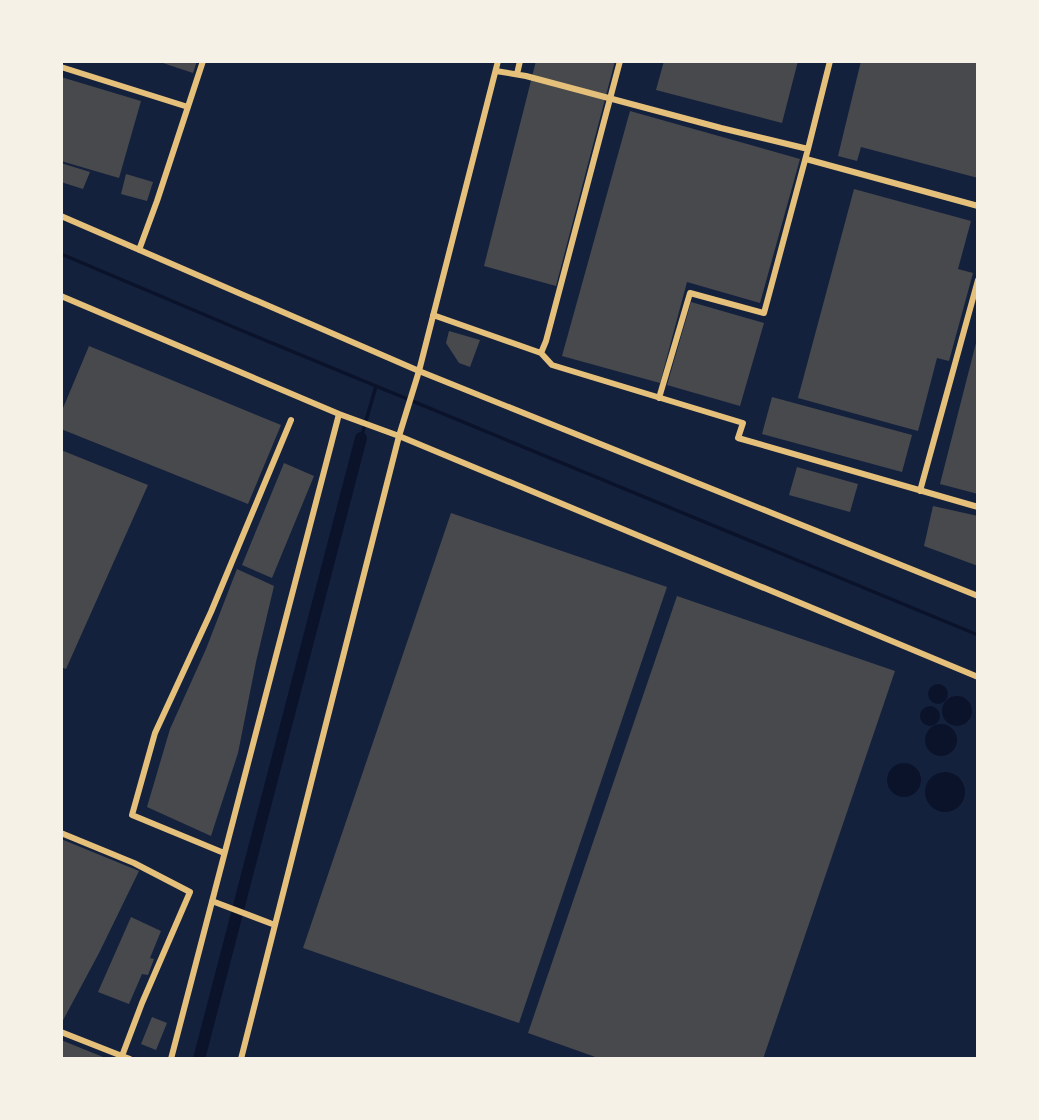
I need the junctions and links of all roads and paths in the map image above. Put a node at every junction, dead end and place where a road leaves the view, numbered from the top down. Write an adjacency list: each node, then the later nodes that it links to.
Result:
1 (203, 61): 10 (street)
2 (498, 61): 7 (street)
3 (520, 61): 8 (street)
4 (620, 61): 9 (street)
5 (830, 61): 11 (street)
6 (61, 68): 10 (street)
7 (496, 71): 8 (street); 18 (street)
8 (517, 74): 9 (street)
9 (610, 99): 11 (street); 19 (street)
10 (188, 107): 15 (street)
11 (808, 149): 12 (street)
12 (806, 159): 13 (street); 21 (street)
13 (978, 206)
14 (61, 216): 15 (street)
15 (139, 250): 20 (street)
16 (978, 280): 25 (street)
17 (61, 296): 22 (street)
18 (433, 315): 19 (street); 20 (street)
19 (541, 353): 21 (street)
20 (419, 371): 24 (street); 27 (street)
21 (659, 398): 25 (street)
22 (339, 414): 24 (street); 30 (street)
23 (291, 420): 30 (street)
24 (399, 436): 28 (street); 32 (street)
25 (920, 491): 26 (street)
26 (978, 507)
27 (978, 596)
28 (978, 677)
29 (61, 833): 34 (street)
30 (224, 853): 31 (street)
31 (212, 901): 32 (street); 36 (street)
32 (275, 925): 37 (street)
33 (61, 1032): 34 (street)
34 (122, 1056): 35 (street)
35 (130, 1059)
36 (171, 1059)
37 (240, 1059)

